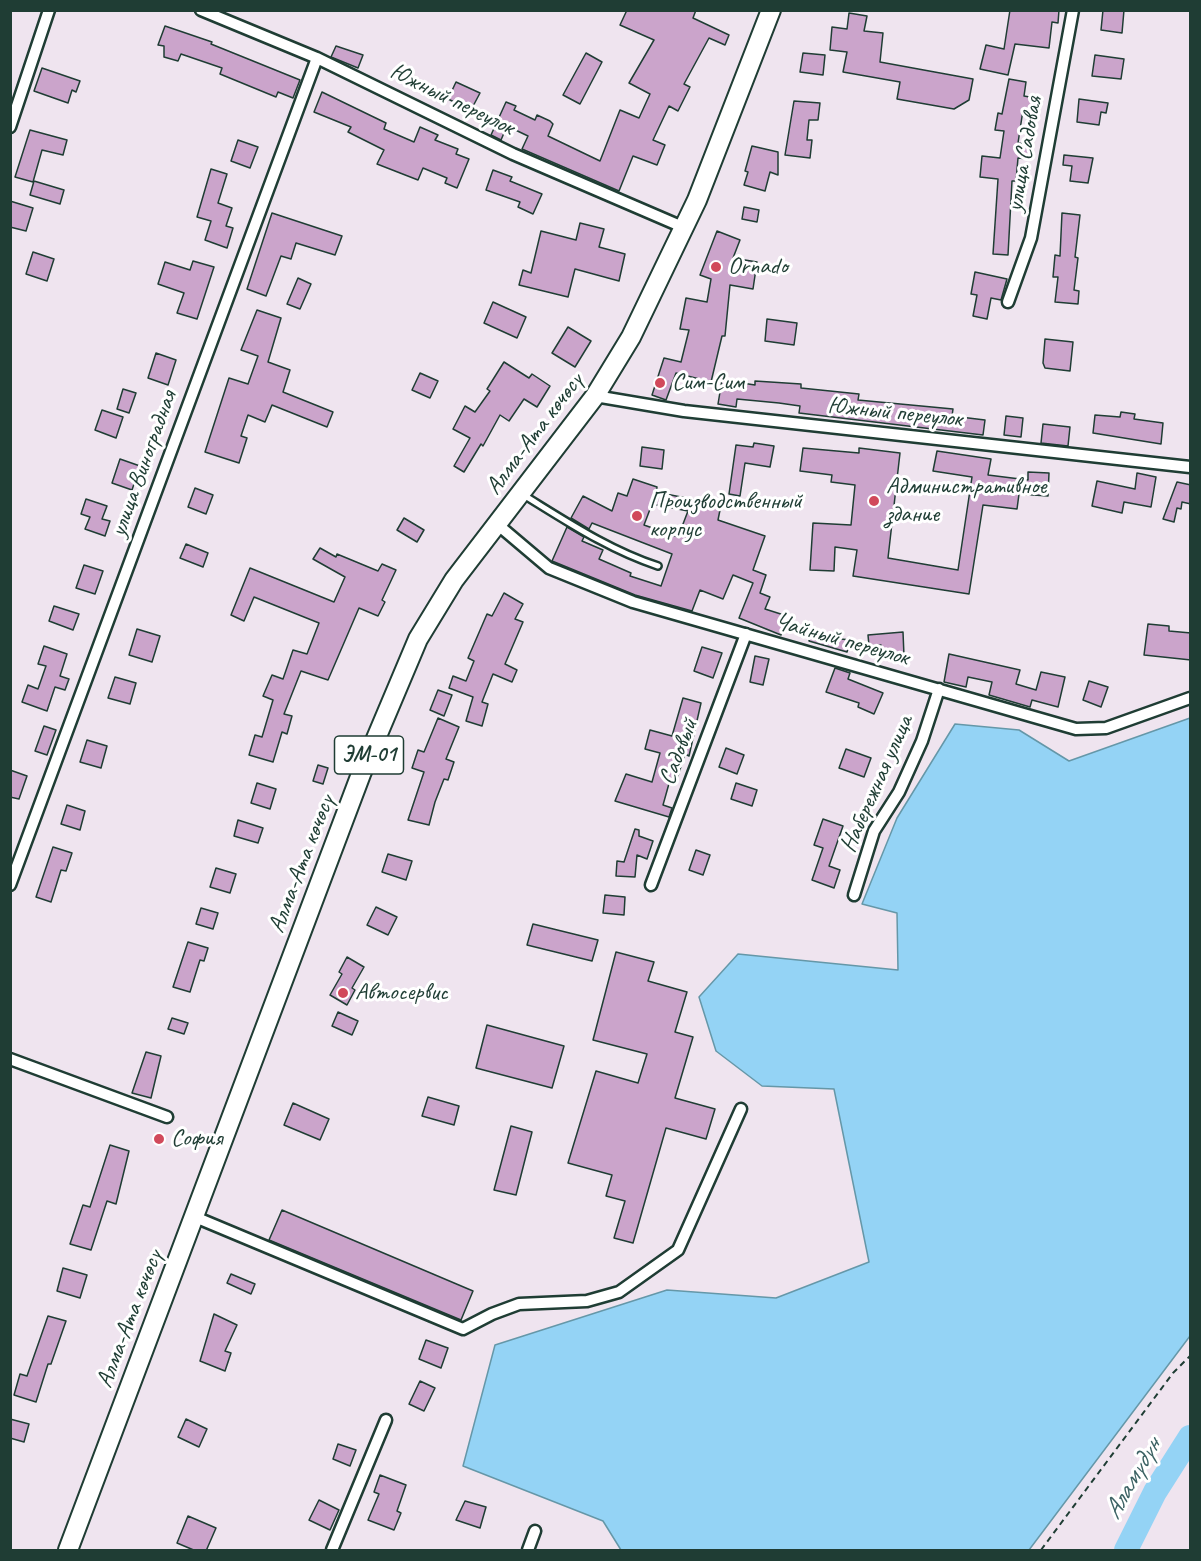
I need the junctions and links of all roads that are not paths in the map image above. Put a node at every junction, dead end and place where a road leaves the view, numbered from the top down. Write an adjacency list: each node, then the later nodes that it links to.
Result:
1 (49, 10): 6 (street)
2 (201, 10): 5 (street, Южный переулок)
3 (771, 10): 7 (highway, Алма-Ата көчөсү / ЭМ-01)
4 (1073, 10): 8 (street, улица Садовая)
5 (318, 58): 7 (street, Южный переулок); 17 (street, улица Виноградная)
6 (10, 127)
7 (685, 228): 9 (highway, Алма-Ата көчөсү / ЭМ-01)
8 (1008, 302)
9 (595, 396): 10 (street, Южный переулок); 11 (highway, Алма-Ата көчөсү / ЭМ-01)
10 (1191, 467)
11 (521, 493): 12 (highway, Алма-Ата көчөсү / ЭМ-01); 13 (lane)
12 (497, 524): 14 (street, Чайный переулок); 23 (highway, Алма-Ата көчөсү / ЭМ-01)
13 (658, 566)
14 (746, 634): 15 (street, Чайный переулок); 18 (street, Садовый)
15 (939, 689): 16 (street, Чайный переулок); 19 (street, Набережная улица)
16 (1191, 698)
17 (10, 885)
18 (651, 885)
19 (854, 895)
20 (10, 1059): 22 (street)
21 (741, 1109): 23 (street)
22 (167, 1117)
23 (195, 1216): 26 (highway, Алма-Ата көчөсү / ЭМ-01)
24 (386, 1420): 27 (street)
25 (535, 1531): 28 (street)
26 (68, 1551)
27 (332, 1551)
28 (528, 1551)

